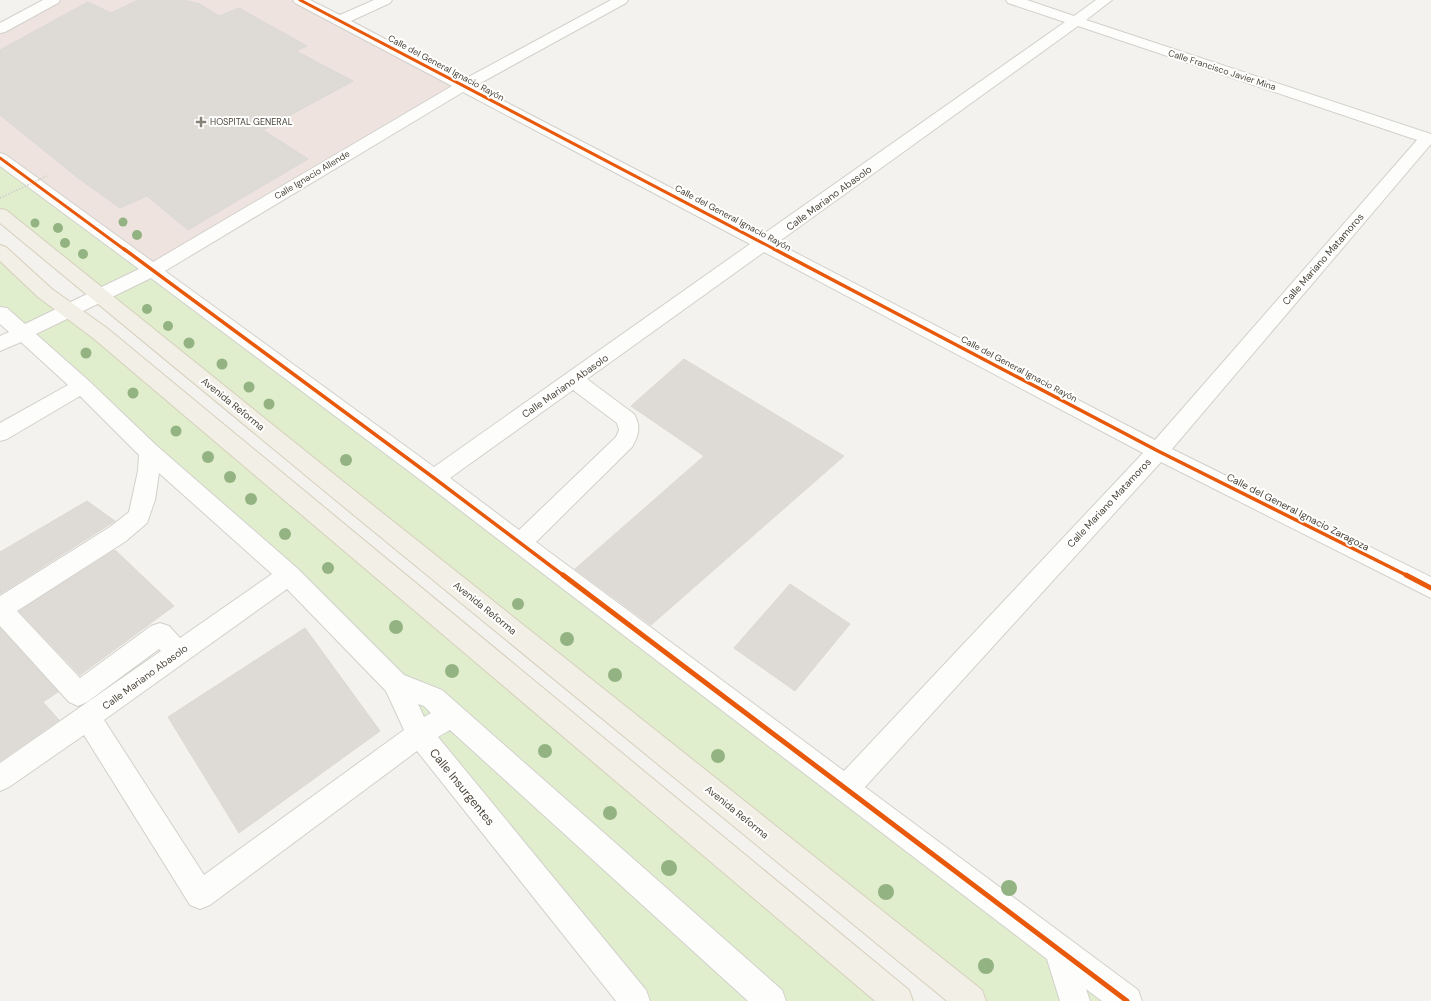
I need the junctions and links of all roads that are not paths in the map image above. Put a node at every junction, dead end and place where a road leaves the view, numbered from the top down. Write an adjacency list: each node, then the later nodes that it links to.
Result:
1 (53, 0): 9 (street)
2 (300, 0): 7 (street, Calle del General Ignacio Rayón)
3 (385, 0): 7 (street)
4 (621, 0): 10 (street, Calle Ignacio Allende)
5 (1013, 0): 8 (street, Calle Francisco Javier Mina)
6 (1105, 0): 8 (street, Calle Mariano Abasolo)
7 (339, 21): 10 (street, Calle del General Ignacio Rayón)
8 (1075, 21): 11 (street, Calle Francisco Javier Mina); 14 (street, Calle Mariano Abasolo)
9 (0, 29)
10 (463, 86): 14 (street, Calle del General Ignacio Rayón); 16 (street, Calle Ignacio Allende)
11 (1429, 139): 25 (street, Calle Mariano Matamoros)
12 (0, 158): 16 (street)
13 (0, 214): 17 (main road, Avenida Reforma)
14 (764, 244): 22 (street, Calle Mariano Abasolo); 25 (street, Calle del General Ignacio Rayón)
15 (0, 251): 18 (main road)
16 (151, 271): 17 (street, Calle Ignacio Allende); 27 (street)
17 (101, 296): 18 (street, Calle Ignacio Allende); 42 (main road, Avenida Reforma)
18 (70, 311): 20 (street, Calle Ignacio Allende); 41 (main road)
19 (0, 313): 20 (street, Calle Insurgentes)
20 (22, 333): 21 (street, Calle Ignacio Allende); 23 (street, Calle Insurgentes)
21 (0, 344)
22 (574, 380): 27 (street, Calle Mariano Abasolo); 28 (street)
23 (82, 386): 24 (street); 26 (street, Calle Insurgentes)
24 (0, 433)
25 (1158, 451): 30 (street, Calle del General Ignacio Zaragoza); 37 (street, Calle Mariano Matamoros)
26 (150, 452): 29 (street, Calle Insurgentes); 31 (street)
27 (434, 478): 28 (street)
28 (520, 543): 37 (street)
29 (289, 575): 31 (street, Calle Mariano Abasolo); 32 (street, Calle Insurgentes)
30 (1431, 588)
31 (178, 652): 34 (street, Calle Mariano Abasolo)
32 (395, 683): 33 (street); 35 (street, Calle Insurgentes)
33 (451, 715): 35 (street); 40 (street)
34 (88, 718): 35 (street); 36 (street, Calle Mariano Abasolo)
35 (419, 734): 39 (street, Calle Insurgentes)
36 (0, 778)
37 (846, 788): 38 (street)
38 (1059, 950): 43 (street); 44 (street)
39 (635, 1001)
40 (771, 1001)
41 (898, 1001)
42 (971, 1001)
43 (1075, 1001)
44 (1127, 1001)

